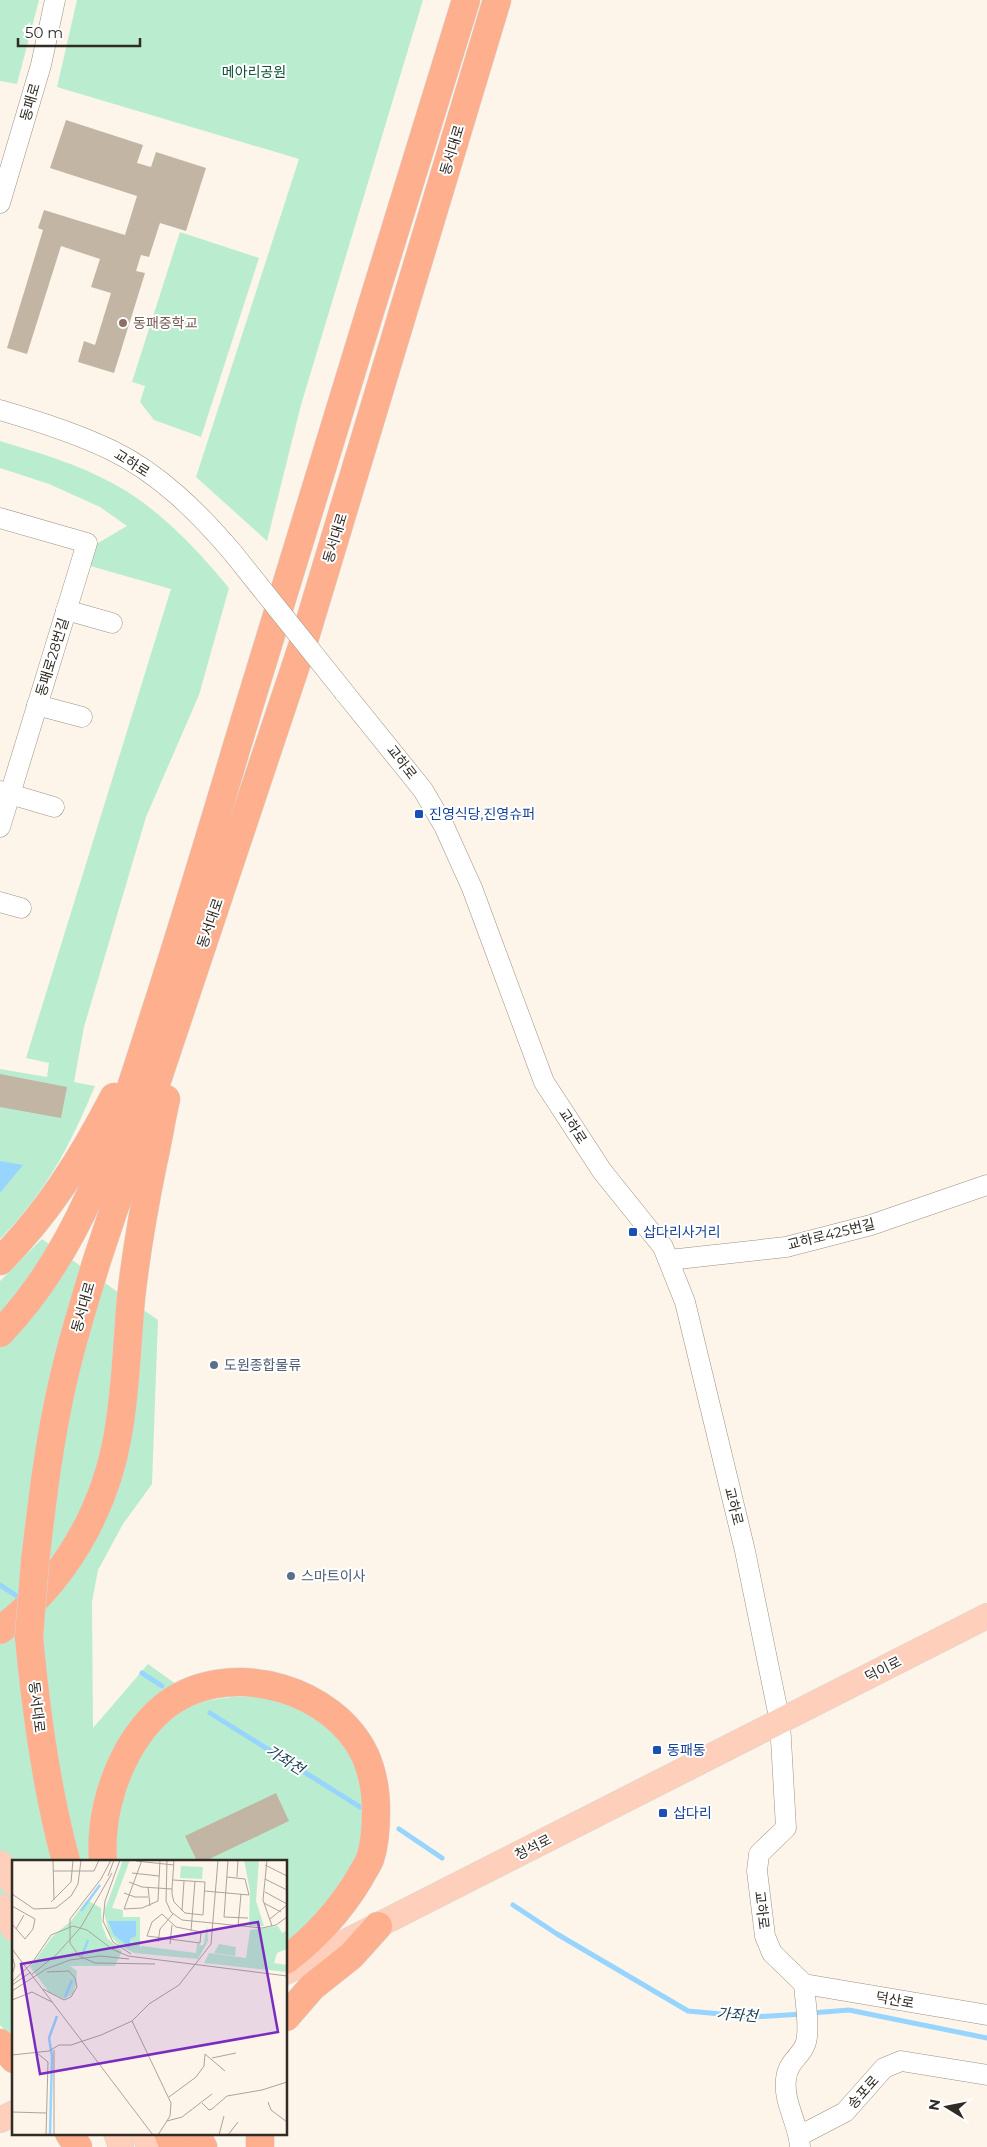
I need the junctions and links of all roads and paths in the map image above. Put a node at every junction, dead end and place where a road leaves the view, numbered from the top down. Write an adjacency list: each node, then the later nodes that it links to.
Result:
1 (55, 0): 5 (street, 동패로)
2 (453, 0): 8 (highway)
3 (466, 0): 8 (highway, 동서대로)
4 (497, 0): 14 (highway, 동서대로)
5 (3, 181): 6 (street, 동패로)
6 (0, 204)
7 (0, 410): 22 (street, 교하로, bridge)
8 (335, 423): 20 (highway, 동서대로)
9 (0, 518): 10 (street, 동패로28번길)
10 (66, 610): 11 (street, 동패로28번길); 12 (street, 동패로28번길)
11 (112, 623)
12 (37, 705): 13 (street, 동패로28번길); 15 (street, 동패로28번길)
13 (82, 717)
14 (258, 780): 26 (highway); 28 (highway, 동서대로, bridge)
15 (5, 793): 16 (street); 17 (street, 동패로28번길)
16 (54, 807)
17 (0, 827)
18 (0, 902): 19 (street)
19 (21, 908)
20 (178, 941): 23 (highway); 24 (highway, 동서대로)
21 (987, 1185): 22 (street, 교하로425번길)
22 (669, 1260): 27 (street, 교하로)
23 (0, 1261)
24 (0, 1333)
25 (987, 1616): 27 (main road, 덕이로)
26 (0, 1630)
27 (780, 1722): 34 (main road, 청석로); 37 (street, 교하로)
28 (66, 1860)
29 (103, 1860): 35 (highway)
30 (0, 1863): 31 (main road)
31 (12, 1882)
32 (0, 1907): 33 (main road)
33 (12, 1926)
34 (378, 1926): 36 (main road, 청석로); 38 (highway)
35 (288, 1958)
36 (288, 1971)
37 (804, 1984): 39 (street, 덕산로); 51 (street)
38 (288, 2015)
39 (987, 2015)
40 (0, 2043): 41 (highway)
41 (12, 2058)
42 (987, 2075): 51 (street, 송포로)
43 (12, 2114): 44 (main road)
44 (0, 2120)
45 (70, 2134): 52 (highway)
46 (116, 2134): 53 (main road)
47 (144, 2134): 54 (main road)
48 (168, 2134): 55 (highway)
49 (196, 2134): 56 (highway)
50 (260, 2134): 57 (highway)
51 (800, 2141)
52 (78, 2147)
53 (121, 2147)
54 (150, 2147)
55 (174, 2147)
56 (203, 2147)
57 (260, 2147)

